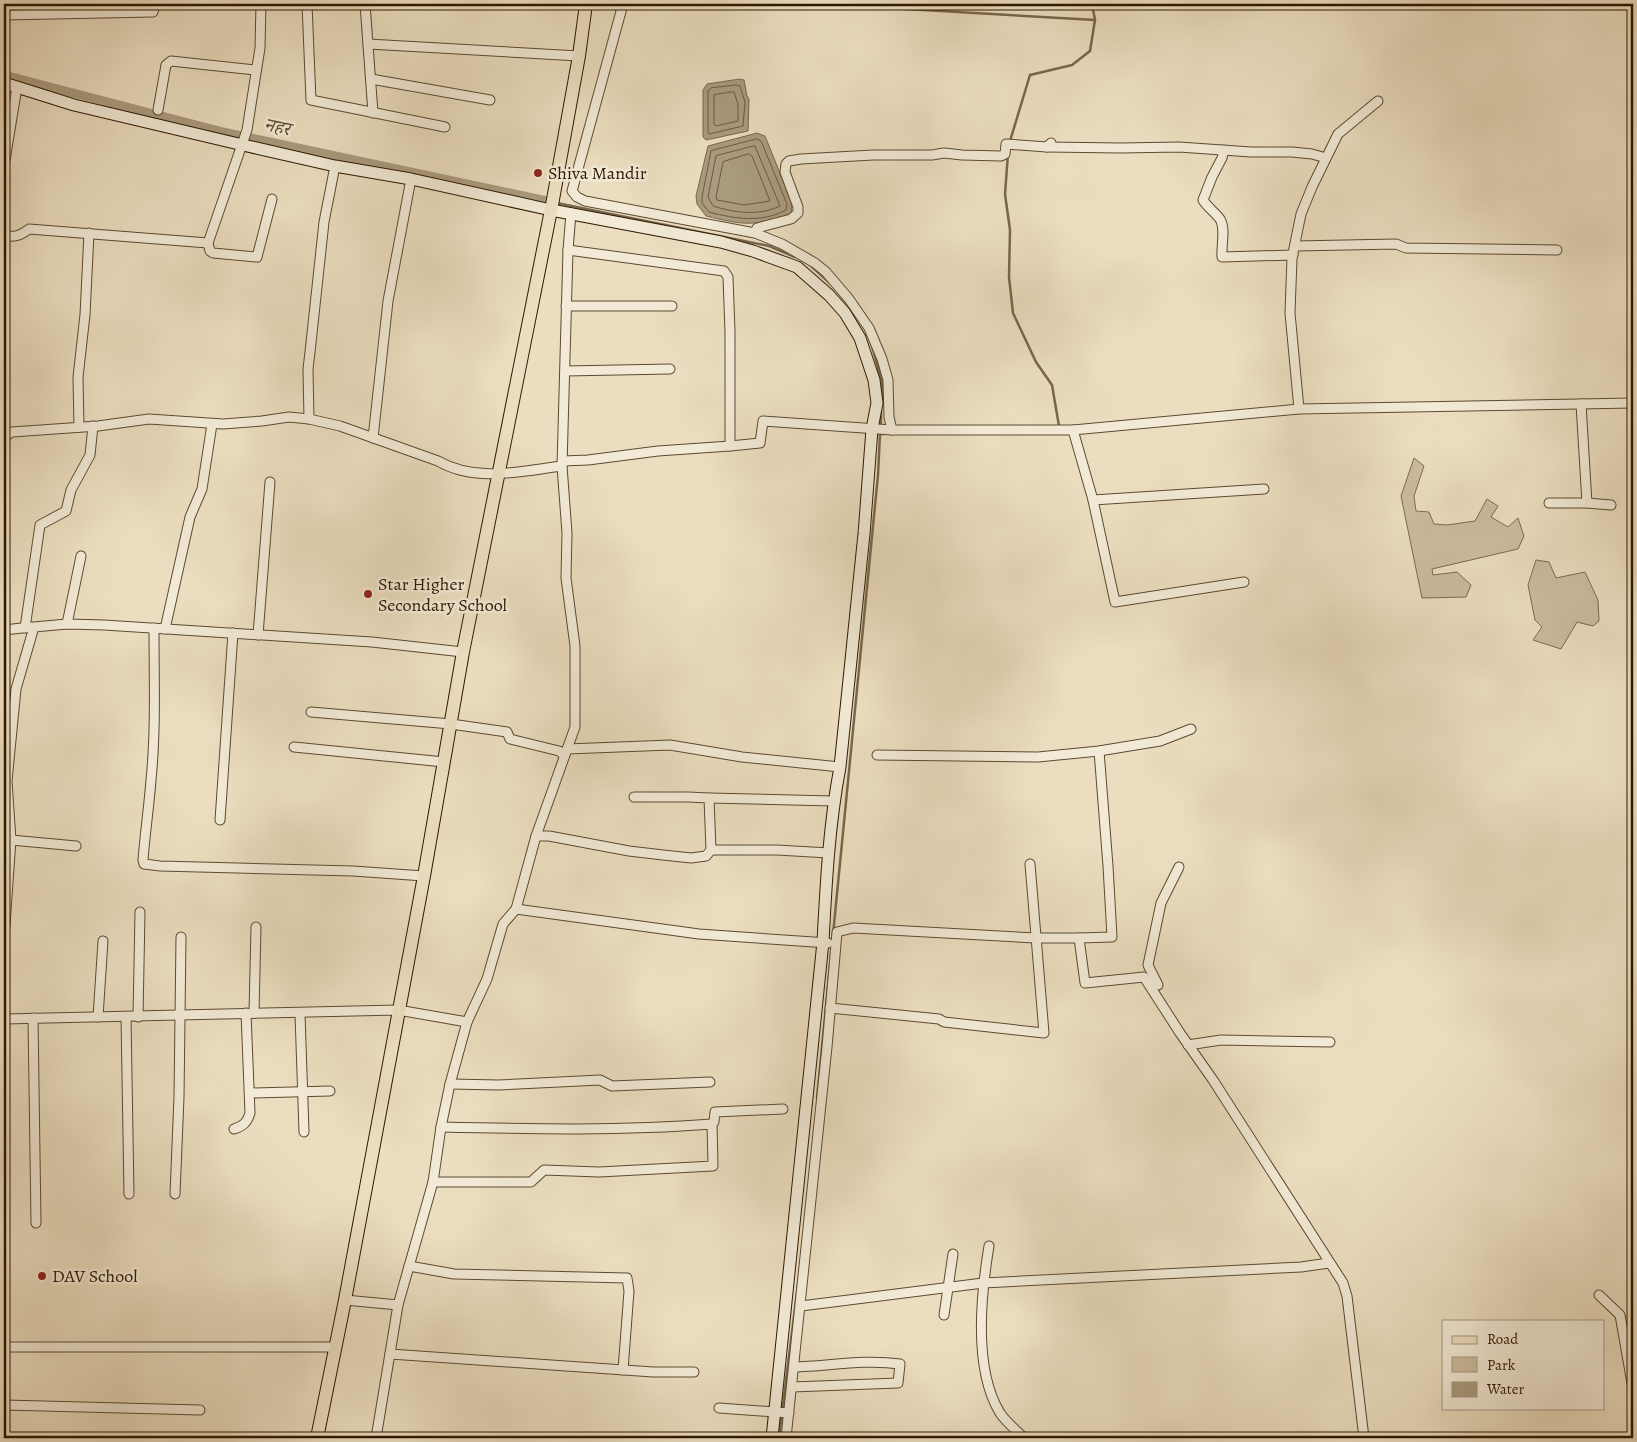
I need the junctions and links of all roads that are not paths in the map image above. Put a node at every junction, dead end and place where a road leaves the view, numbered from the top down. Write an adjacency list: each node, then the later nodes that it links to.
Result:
1 (155, 4): 7 (street)
2 (261, 4): 10 (street)
3 (307, 4): 17 (street)
4 (365, 4): 8 (street)
5 (586, 4): 9 (main road)
6 (623, 4): 30 (street)
7 (4, 15)
8 (368, 44): 9 (street); 11 (street)
9 (579, 56): 27 (main road)
10 (255, 70): 16 (street); 20 (street)
11 (371, 79): 14 (street); 17 (street)
12 (4, 83): 13 (street)
13 (17, 87): 19 (street); 20 (street)
14 (490, 100)
15 (1378, 101): 22 (street)
16 (158, 110)
17 (373, 113): 18 (street)
18 (445, 127)
19 (6, 136): 23 (street)
20 (242, 145): 24 (street); 32 (street)
21 (1224, 150): 22 (street); 30 (street); 34 (street)
22 (1326, 158): 34 (street)
23 (4, 166)
24 (335, 166): 25 (street); 43 (street)
25 (411, 179): 27 (street); 51 (street)
26 (272, 199): 32 (street)
27 (551, 210): 28 (street); 54 (main road)
28 (571, 213): 33 (street); 47 (street)
29 (89, 233): 31 (street); 32 (street); 46 (street)
30 (755, 234): 48 (street)
31 (4, 236)
32 (208, 243)
33 (568, 250): 36 (street); 52 (street)
34 (1294, 250): 35 (street); 42 (street)
35 (1557, 250)
36 (566, 306): 37 (street); 39 (street)
37 (672, 306)
38 (670, 369): 39 (street)
39 (565, 372): 53 (street)
40 (1633, 403): 41 (street)
41 (1582, 404): 42 (street); 59 (street)
42 (1299, 409): 49 (street)
43 (309, 419): 44 (street); 51 (street)
44 (212, 424): 45 (street); 66 (street)
45 (93, 426): 46 (street); 64 (street)
46 (79, 427): 50 (street)
47 (872, 428): 48 (street); 52 (street); 79 (street)
48 (892, 430): 49 (street)
49 (1074, 430): 57 (street)
50 (4, 437)
51 (373, 438): 54 (street)
52 (730, 446): 53 (street)
53 (562, 464): 54 (street); 76 (street)
54 (498, 474): 70 (main road)
55 (270, 482): 69 (street)
56 (1264, 489): 57 (street)
57 (1093, 500): 62 (street)
58 (1549, 503): 59 (street)
59 (1587, 503): 60 (street)
60 (1612, 505)
61 (81, 556): 63 (street)
62 (1244, 582)
63 (67, 624): 64 (street); 65 (street)
64 (30, 627): 67 (street); 85 (street)
65 (154, 628): 66 (street); 91 (street)
66 (165, 629): 68 (street)
67 (4, 630)
68 (233, 633): 69 (street); 83 (street)
69 (258, 635): 70 (street)
70 (463, 652): 72 (main road)
71 (311, 712): 72 (street)
72 (451, 724): 76 (street); 78 (main road)
73 (1191, 729): 75 (street)
74 (294, 747): 78 (street)
75 (1099, 751): 77 (street); 97 (street)
76 (565, 752): 79 (street); 84 (street)
77 (878, 755)
78 (444, 762): 91 (main road)
79 (840, 767): 82 (street)
80 (634, 797): 81 (street)
81 (709, 798): 82 (street); 87 (street)
82 (834, 801): 88 (street)
83 (220, 820)
84 (536, 836): 87 (street); 92 (street)
85 (11, 840): 86 (street); 98 (street)
86 (76, 846)
87 (711, 850): 88 (street)
88 (829, 853): 100 (street)
89 (1030, 864): 96 (street)
90 (1179, 867): 101 (street)
91 (424, 876): 103 (main road)
92 (516, 909): 100 (street); 112 (street)
93 (140, 912): 109 (street)
94 (256, 927): 104 (street)
95 (181, 936): 106 (street)
96 (1036, 938): 97 (street); 100 (street); 102 (street)
97 (1079, 938): 114 (street)
98 (4, 939)
99 (104, 942): 107 (street)
100 (829, 943): 102 (street); 151 (street)
101 (1158, 984)
102 (830, 1008): 138 (street)
103 (398, 1010): 105 (street); 112 (street); 136 (main road)
104 (250, 1013): 105 (street); 106 (street); 119 (street)
105 (300, 1014): 118 (street)
106 (180, 1015): 109 (street); 127 (street)
107 (98, 1017): 108 (street); 110 (street)
108 (126, 1017): 109 (street); 126 (street)
109 (138, 1017)
110 (33, 1018): 111 (street); 128 (street)
111 (4, 1019)
112 (467, 1022): 116 (street)
113 (1330, 1042): 114 (street)
114 (1188, 1045): 131 (street)
115 (710, 1082): 116 (street)
116 (450, 1084): 122 (street)
117 (330, 1091): 118 (street)
118 (303, 1092): 119 (street); 124 (street)
119 (250, 1093): 123 (street)
120 (783, 1109): 121 (street)
121 (714, 1122)
122 (441, 1127): 125 (street); 125 (street)
123 (234, 1129)
124 (304, 1132)
125 (433, 1182): 132 (street)
126 (129, 1194)
127 (175, 1194)
128 (36, 1223)
129 (988, 1246): 133 (street)
130 (953, 1254): 134 (street)
131 (1329, 1263): 133 (street); 158 (street)
132 (409, 1266): 137 (street); 144 (street)
133 (983, 1283): 134 (street); 157 (street)
134 (948, 1287): 138 (street); 139 (street)
135 (1599, 1295): 146 (street)
136 (346, 1300): 137 (street); 141 (main road)
137 (398, 1305): 142 (street)
138 (801, 1306): 143 (street)
139 (944, 1315)
140 (4, 1347): 141 (street)
141 (336, 1347): 153 (main road)
142 (390, 1354): 144 (street); 154 (street)
143 (794, 1366): 147 (street); 147 (street)
144 (623, 1370): 145 (street)
145 (694, 1372)
146 (1633, 1383)
147 (792, 1387): 152 (street)
148 (4, 1405): 150 (street)
149 (718, 1408): 151 (street)
150 (200, 1410)
151 (774, 1412): 152 (street); 155 (street)
152 (789, 1413): 156 (street)
153 (317, 1438)
154 (376, 1438)
155 (772, 1438)
156 (786, 1438)
157 (1024, 1438)
158 (1364, 1438)

